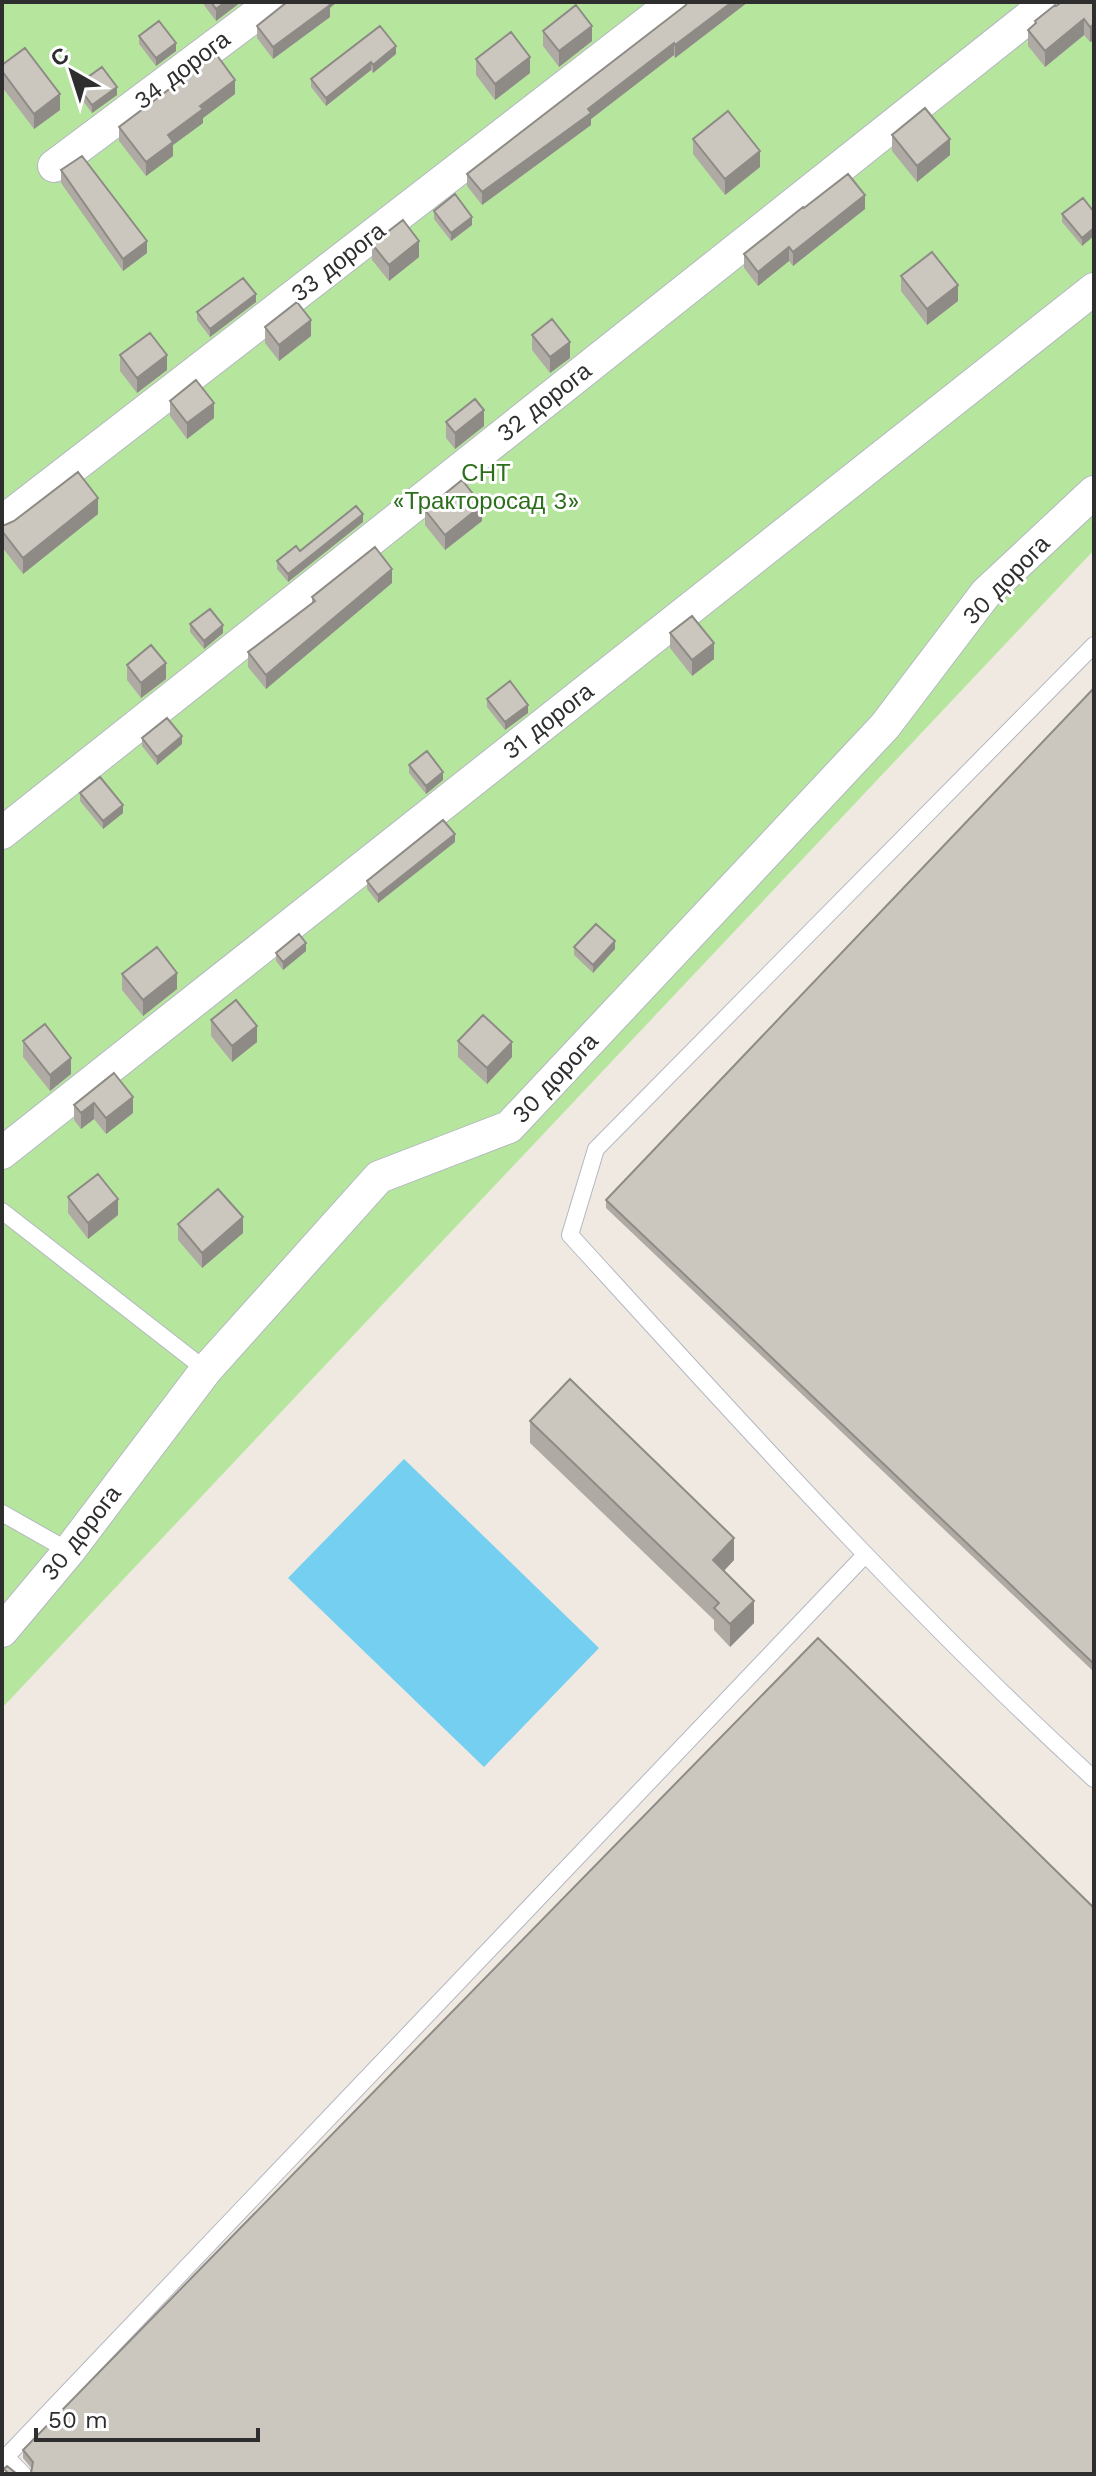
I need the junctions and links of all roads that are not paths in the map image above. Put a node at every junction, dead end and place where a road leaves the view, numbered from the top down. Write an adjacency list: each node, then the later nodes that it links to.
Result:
1 (273, 2): 4 (street, 34 дорога)
2 (674, 2): 7 (street, 33 дорога)
3 (1048, 2): 9 (street, 32 дорога)
4 (54, 166)
5 (1094, 289): 10 (street, 31 дорога)
6 (1094, 492): 12 (street, 30 дорога)
7 (2, 522)
8 (1094, 645): 15 (lane)
9 (2, 833)
10 (2, 1153)
11 (2, 1211): 12 (lane)
12 (206, 1370): 14 (street, 30 дорога)
13 (2, 1513): 14 (lane)
14 (69, 1551): 16 (street, 30 дорога)
15 (864, 1556): 17 (lane); 18 (lane)
16 (2, 1631)
17 (1094, 1779)
18 (23, 2474)

